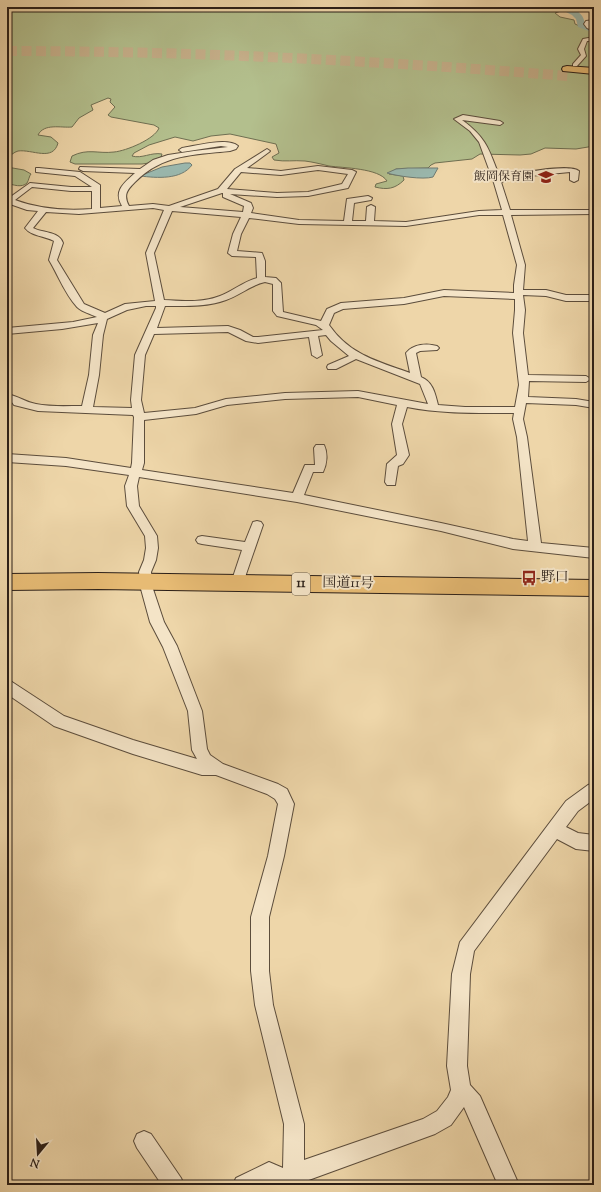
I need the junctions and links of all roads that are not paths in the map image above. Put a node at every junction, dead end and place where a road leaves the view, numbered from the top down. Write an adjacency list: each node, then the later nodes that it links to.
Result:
1 (594, 22): 2 (street)
2 (594, 29)
3 (591, 39): 5 (street)
4 (594, 71): 5 (highway)
5 (578, 73)
6 (500, 123): 14 (street)
7 (182, 150): 12 (street)
8 (267, 150): 11 (street)
9 (83, 169): 12 (street)
10 (39, 170): 15 (street)
11 (240, 170): 16 (street); 16 (street)
12 (142, 171): 20 (street)
13 (574, 180): 14 (street)
14 (497, 181): 25 (street)
15 (97, 189): 18 (street); 23 (street)
16 (221, 191): 21 (street); 26 (street)
17 (368, 198): 27 (street)
18 (9, 200): 22 (street)
19 (372, 207): 28 (street)
20 (127, 208): 21 (street); 23 (street)
21 (169, 208): 26 (street); 32 (street)
22 (44, 209): 23 (street); 33 (street)
23 (96, 210)
24 (594, 212): 25 (street)
25 (506, 213): 28 (street); 30 (street)
26 (246, 214): 27 (street); 29 (street)
27 (348, 223): 28 (street)
28 (370, 224)
29 (262, 280): 32 (street); 34 (street)
30 (518, 294): 31 (street); 34 (street); 43 (street)
31 (594, 298)
32 (160, 304): 33 (street); 36 (street)
33 (103, 318): 35 (street); 50 (street)
34 (326, 328): 37 (street); 40 (street)
35 (7, 331)
36 (151, 331): 37 (street); 51 (street)
37 (313, 334): 39 (street)
38 (434, 348): 42 (street)
39 (317, 355)
40 (356, 355): 41 (street); 42 (street)
41 (332, 366)
42 (416, 378): 49 (street)
43 (524, 378): 44 (street); 47 (street)
44 (586, 379)
45 (7, 397): 50 (street)
46 (403, 403): 49 (street); 51 (street); 55 (street)
47 (521, 405): 48 (street); 49 (street); 60 (street)
48 (594, 405)
49 (434, 407)
50 (87, 410): 51 (street)
51 (138, 414): 54 (street)
52 (320, 448): 56 (street)
53 (7, 458): 54 (street)
54 (136, 472): 56 (street); 63 (street)
55 (391, 482)
56 (297, 498): 60 (street)
57 (257, 525): 59 (street)
58 (202, 540): 59 (street)
59 (250, 547): 64 (street)
60 (535, 547): 61 (street)
61 (594, 553)
62 (7, 582): 63 (highway, 国道11号 / 11)
63 (145, 582): 64 (highway, 国道11号 / 11); 67 (street)
64 (238, 583): 65 (highway, 国道11号 / 11)
65 (594, 588)
66 (7, 686): 67 (street)
67 (218, 769): 73 (street)
68 (594, 790): 69 (street)
69 (554, 829): 70 (street); 71 (street)
70 (594, 844)
71 (461, 1090): 73 (street); 76 (street)
72 (144, 1141): 74 (street)
73 (285, 1180): 75 (street)
74 (174, 1185)
75 (243, 1185)
76 (509, 1185)

